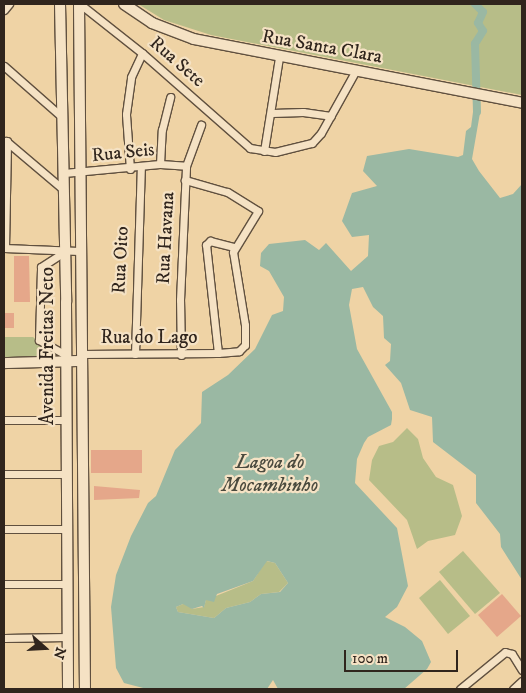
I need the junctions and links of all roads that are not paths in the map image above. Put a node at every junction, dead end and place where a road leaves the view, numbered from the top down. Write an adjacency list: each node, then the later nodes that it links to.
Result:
1 (9, 4): 5 (street)
2 (60, 4): 14 (main road, Avenida Freitas Neto)
3 (80, 4): 6 (street, Rua Sete); 23 (main road, Avenida Freitas Neto)
4 (124, 4): 7 (main road, Rua Santa Clara)
5 (4, 10)
6 (142, 52): 17 (street, Rua Sete); 21 (street)
7 (279, 57): 9 (main road, Rua Santa Clara); 12 (street)
8 (4, 66): 14 (street)
9 (356, 70): 11 (main road, Rua Santa Clara); 13 (street)
10 (170, 97): 18 (street)
11 (522, 102)
12 (272, 113): 13 (street); 17 (street)
13 (331, 116): 17 (street)
14 (62, 117): 22 (main road, Avenida Freitas Neto)
15 (201, 125): 19 (street, Rua Havana)
16 (5, 140): 25 (street); 27 (street)
17 (264, 151)
18 (160, 164): 19 (street, Rua Seis); 20 (street, Rua Seis)
19 (186, 166): 24 (street, Rua Havana)
20 (141, 168): 21 (street, Rua Seis); 31 (street, Rua Oito)
21 (130, 169): 23 (street, Rua Seis)
22 (64, 173): 23 (street, Rua Seis); 25 (main road, Avenida Freitas Neto)
23 (80, 174): 29 (main road, Avenida Freitas Neto)
24 (185, 180): 26 (street); 32 (street, Rua Havana)
25 (65, 191): 28 (main road, Avenida Freitas Neto)
26 (234, 247): 30 (street, Rua do Lago); 30 (street, Rua do Lago)
27 (4, 248): 28 (street)
28 (66, 250): 29 (street); 34 (main road, Avenida Freitas Neto); 34 (street)
29 (80, 251): 33 (main road, Avenida Freitas Neto)
30 (218, 353): 32 (street, Rua do Lago)
31 (135, 354): 32 (street, Rua do Lago); 33 (street, Rua do Lago)
32 (181, 355)
33 (81, 358): 34 (main road); 40 (main road, Avenida Freitas Neto)
34 (65, 359): 35 (main road); 37 (main road, Avenida Freitas Neto)
35 (4, 363)
36 (4, 420): 37 (street)
37 (65, 420): 39 (main road, Avenida Freitas Neto)
38 (4, 474): 39 (street)
39 (67, 474): 41 (main road, Avenida Freitas Neto)
40 (83, 509): 41 (main road); 46 (main road, Avenida Freitas Neto)
41 (66, 510): 43 (main road, Avenida Freitas Neto)
42 (4, 529): 43 (street)
43 (67, 529): 45 (main road, Avenida Freitas Neto)
44 (4, 584): 45 (street)
45 (67, 584): 47 (main road, Avenida Freitas Neto)
46 (84, 618): 47 (main road); 53 (main road, Avenida Freitas Neto)
47 (67, 619): 48 (main road, Avenida Freitas Neto)
48 (67, 637): 49 (street); 52 (main road, Avenida Freitas Neto)
49 (4, 638)
50 (522, 670): 54 (street)
51 (522, 681): 55 (street)
52 (68, 689)
53 (85, 689)
54 (460, 689)
55 (513, 689)

